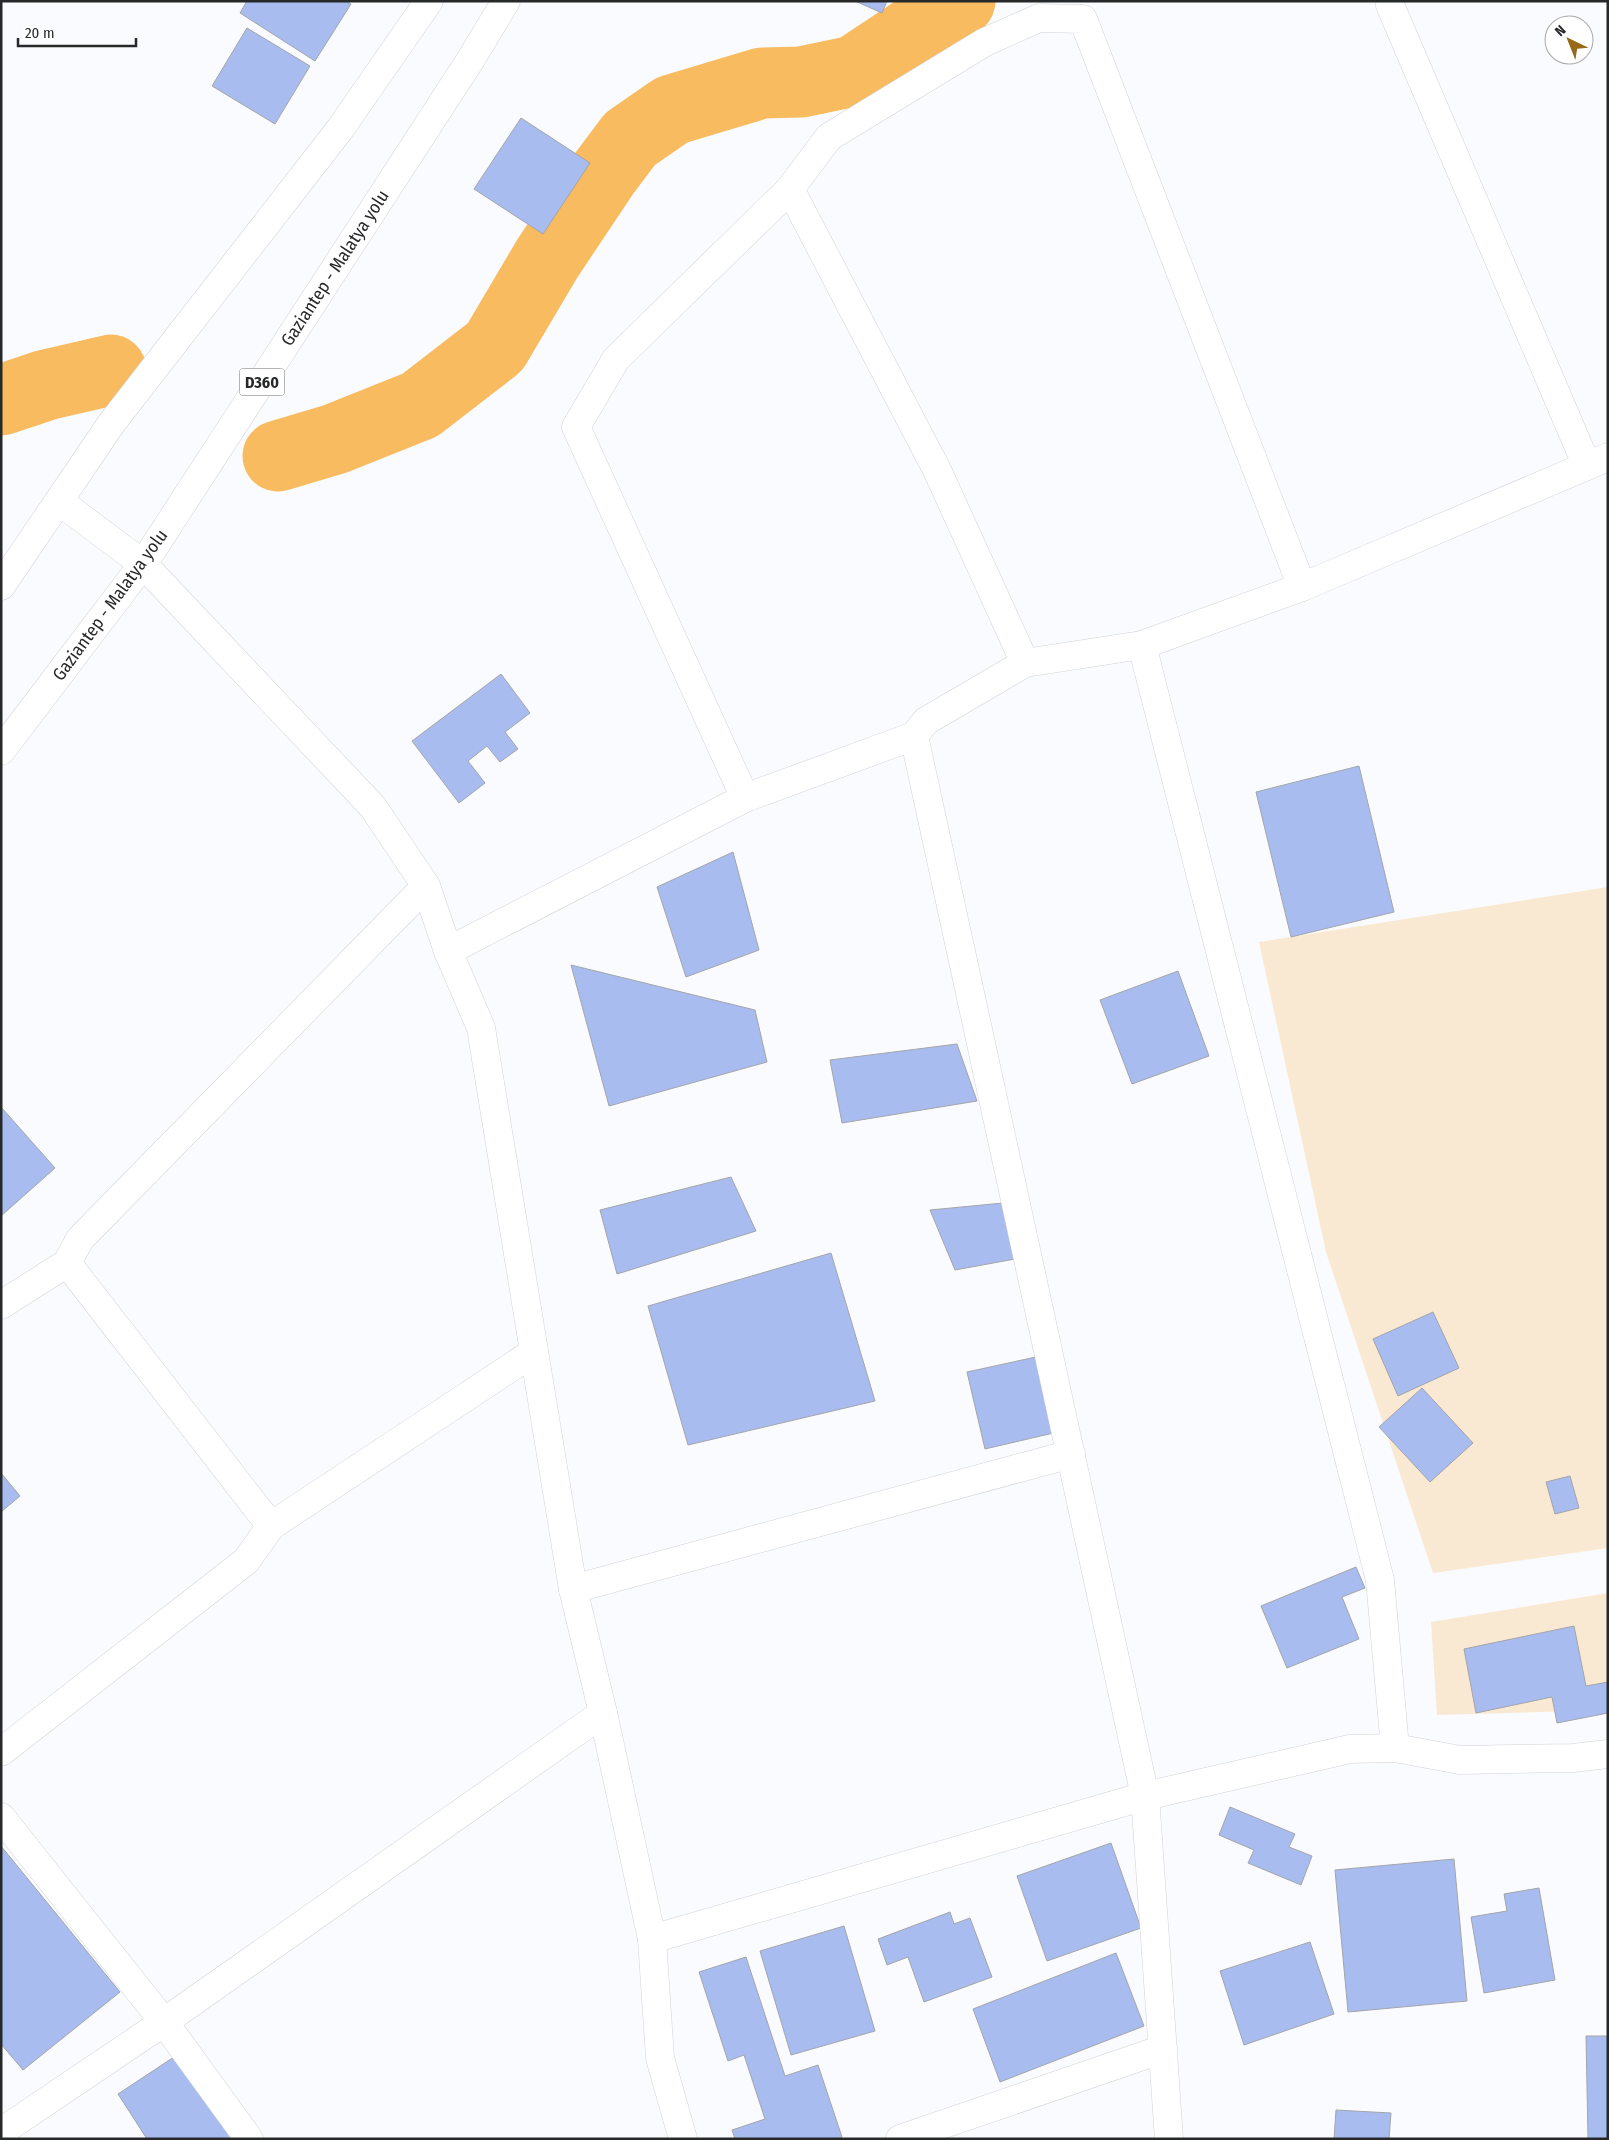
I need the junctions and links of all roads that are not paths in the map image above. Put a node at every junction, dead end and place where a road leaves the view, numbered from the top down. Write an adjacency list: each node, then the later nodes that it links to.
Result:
1 (429, 1): 6 (main road)
2 (506, 1): 7 (main road, Gaziantep - Malatya yolu / D360)
3 (1390, 5): 5 (main road)
4 (790, 189): 9 (main road); 11 (main road); 14 (main road)
5 (1597, 462): 9 (main road)
6 (59, 501): 7 (main road); 8 (main road)
7 (143, 564): 13 (main road, Gaziantep - Malatya yolu / D360); 15 (main road)
8 (1, 586)
9 (1302, 587): 10 (main road)
10 (1142, 645): 11 (main road); 24 (main road)
11 (1025, 663): 12 (main road)
12 (914, 736): 14 (main road); 20 (main road)
13 (1, 751)
14 (746, 798): 16 (main road)
15 (426, 886): 16 (main road); 17 (main road)
16 (448, 951): 19 (main road)
17 (67, 1263): 18 (main road); 21 (main road)
18 (1, 1305)
19 (534, 1352): 21 (main road); 22 (main road)
20 (1071, 1454): 22 (main road); 27 (main road)
21 (271, 1526): 25 (main road)
22 (573, 1589): 23 (main road)
23 (603, 1713): 29 (main road); 30 (main road)
24 (1395, 1748): 26 (main road); 27 (main road)
25 (1, 1752)
26 (1608, 1754)
27 (1145, 1796): 29 (main road); 31 (main road)
28 (1, 1817): 30 (main road)
29 (652, 1939): 34 (main road)
30 (164, 2022): 32 (main road); 33 (main road)
31 (1163, 2049): 35 (main road); 36 (main road)
32 (1, 2132)
33 (249, 2139)
34 (683, 2139)
35 (900, 2139)
36 (1169, 2139)

